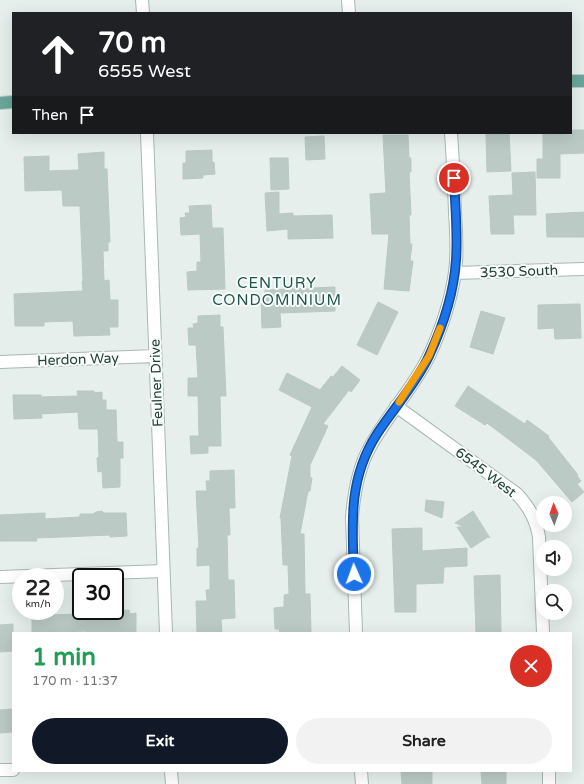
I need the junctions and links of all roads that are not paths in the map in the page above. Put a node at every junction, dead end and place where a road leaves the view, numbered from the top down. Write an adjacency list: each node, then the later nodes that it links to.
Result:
1 (142, 0): 3 (street)
2 (348, 0): 4 (street)
3 (143, 12)
4 (349, 12)
5 (572, 81): 6 (main road)
6 (584, 81)
7 (12, 102): 8 (main road)
8 (0, 103)
9 (147, 134): 13 (street, Feulner Drive)
10 (452, 134): 12 (street)
11 (584, 269): 12 (street, 3530 South)
12 (455, 272): 15 (street)
13 (155, 356): 14 (street, Herdon Way); 16 (street, Feulner Drive)
14 (0, 362)
15 (396, 406): 19 (street); 20 (street, 6545 West)
16 (163, 571): 17 (street); 18 (street, Feulner Drive)
17 (0, 577)
18 (166, 632)
19 (356, 632)
20 (543, 632)
21 (0, 770): 22 (street)
22 (12, 770)
23 (171, 772): 26 (street)
24 (361, 772): 27 (street)
25 (548, 772): 28 (street)
26 (172, 784)
27 (362, 784)
28 (549, 784)

